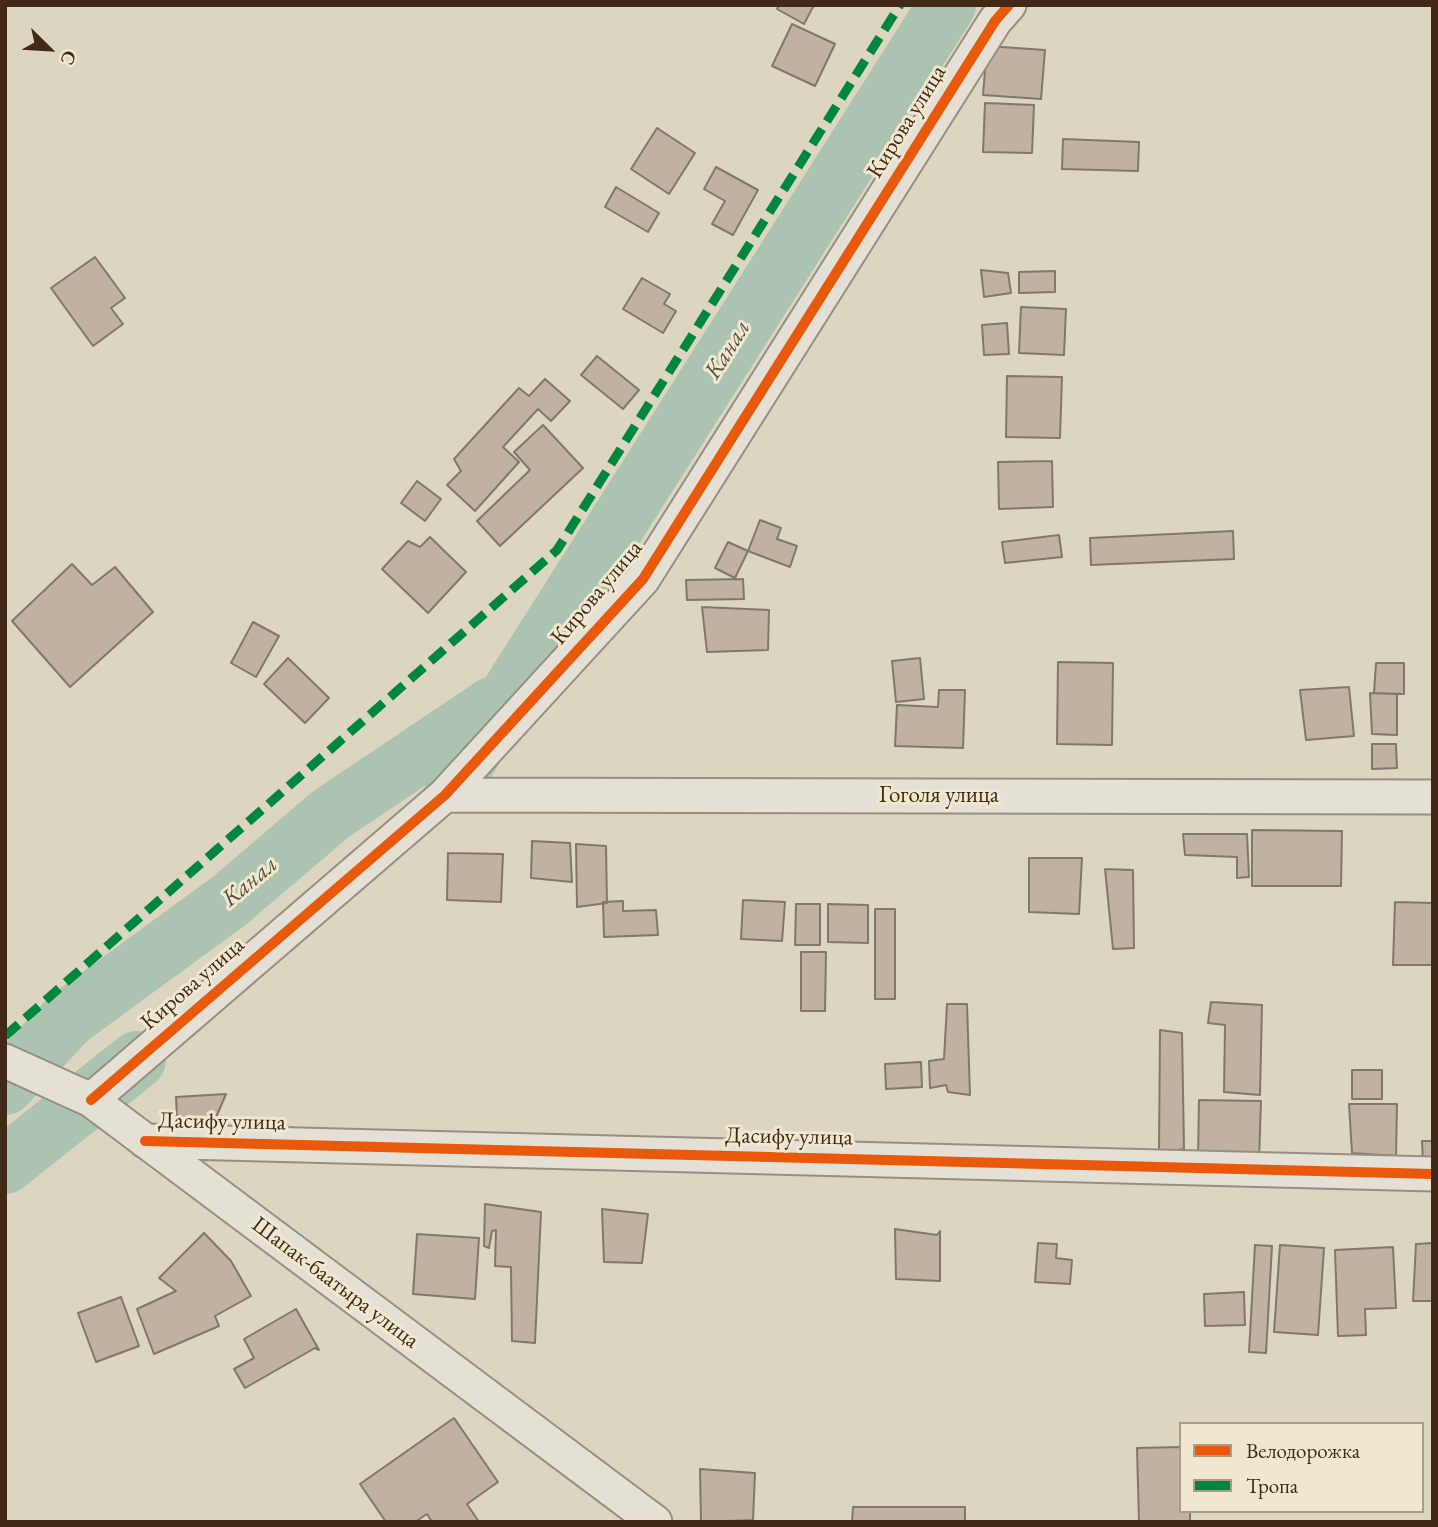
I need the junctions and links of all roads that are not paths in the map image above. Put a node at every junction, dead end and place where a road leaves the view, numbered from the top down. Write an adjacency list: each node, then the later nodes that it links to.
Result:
1 (1009, 5): 2 (street, Кирова улица)
2 (445, 795): 3 (street, Гоголя улица); 5 (street, Кирова улица)
3 (1433, 796)
4 (5, 1060): 5 (street, Шапак-баатыра улица)
5 (91, 1100): 6 (street, Шапак-баатыра улица)
6 (145, 1141): 7 (street, Дасифу улица); 8 (street, Шапак-баатыра улица)
7 (1433, 1174)
8 (655, 1522)

